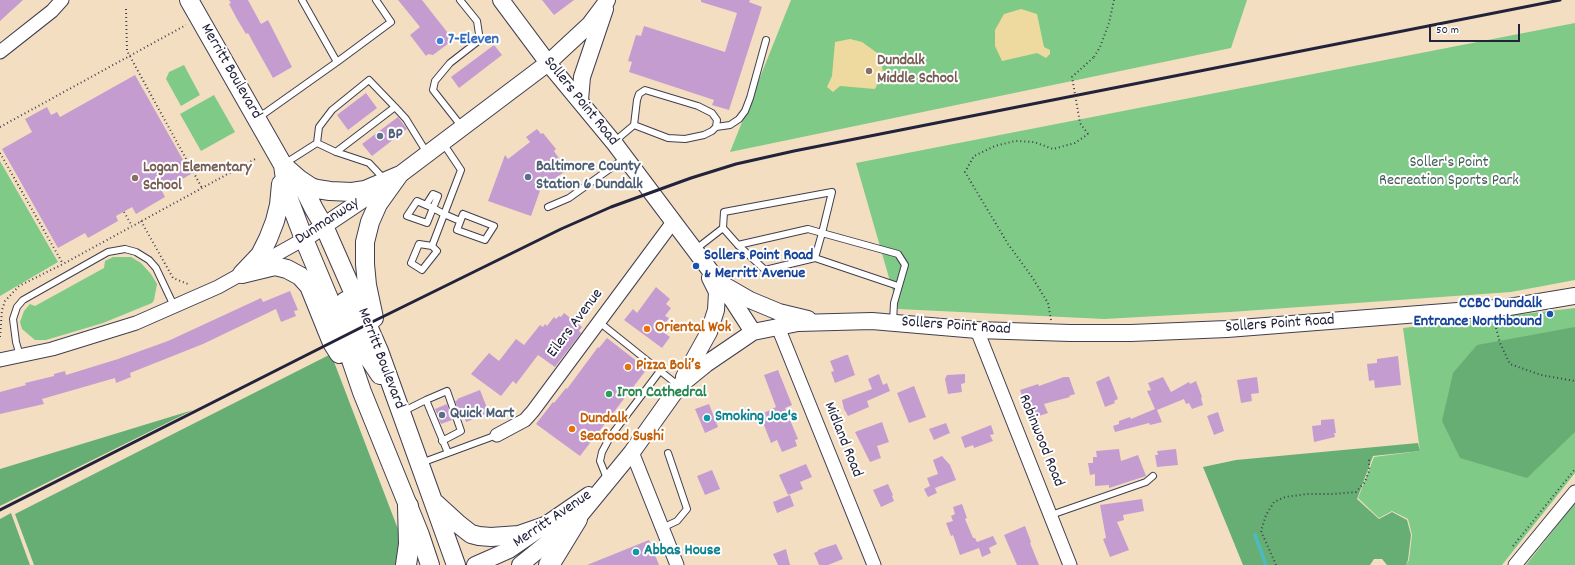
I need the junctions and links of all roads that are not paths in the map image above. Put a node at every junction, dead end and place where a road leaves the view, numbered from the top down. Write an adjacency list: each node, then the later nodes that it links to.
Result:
1 (62, 0): 9 (street)
2 (189, 0): 14 (main road, Merritt Boulevard)
3 (302, 0): 10 (lane)
4 (376, 0): 10 (lane)
5 (501, 0): 11 (street, Sollers Point Road)
6 (463, 1): 17 (lane)
7 (605, 1): 11 (street, Dunmanway); 12 (street)
8 (766, 40): 16 (lane)
9 (0, 52)
10 (337, 62): 14 (lane)
11 (548, 63): 12 (street, Sollers Point Road); 17 (street, Dunmanway)
12 (580, 100): 18 (street, Sollers Point Road)
13 (394, 107): 19 (lane); 21 (lane); 22 (lane)
14 (257, 118): 24 (main road, Merritt Boulevard)
15 (634, 125): 16 (lane); 16 (lane); 18 (lane)
16 (716, 126)
17 (463, 128): 20 (street, Dunmanway)
18 (614, 142): 23 (street, Sollers Point Road)
19 (317, 143): 21 (lane); 24 (lane)
20 (443, 143): 22 (street, Dunmanway); 30 (lane)
21 (336, 152): 26 (lane)
22 (428, 154): 26 (street, Dunmanway)
23 (625, 158): 28 (lane); 32 (street, Sollers Point Road)
24 (283, 165): 25 (main road, Merritt Boulevard); 36 (main road, Merritt Boulevard); 41 (main road)
25 (299, 179): 26 (main road); 33 (main road, Merritt Boulevard)
26 (392, 179): 33 (street, Dunmanway); 52 (main road)
27 (426, 205): 29 (lane); 29 (lane); 29 (lane)
28 (548, 207)
29 (433, 208): 30 (lane)
30 (444, 214): 31 (lane); 38 (lane)
31 (460, 221): 31 (lane)
32 (673, 222): 39 (street, Sollers Point Road); 46 (street, Eilers Avenue)
33 (324, 226): 36 (street, Dunmanway); 52 (main road, Merritt Boulevard)
34 (723, 228): 35 (lane); 37 (lane); 39 (lane)
35 (822, 233): 37 (lane); 40 (lane); 43 (lane)
36 (304, 239): 41 (street, Dunmanway); 57 (main road, Merritt Boulevard); 59 (main road)
37 (738, 245): 40 (lane)
38 (432, 246): 38 (lane)
39 (699, 256): 42 (street, Sollers Point Road); 56 (street)
40 (815, 258): 43 (lane)
41 (242, 274): 45 (street, Dunmanway); 57 (main road)
42 (718, 281): 47 (street); 51 (street, Sollers Point Road)
43 (898, 286): 48 (lane)
44 (1575, 296): 50 (street, Sollers Point Road)
45 (174, 306): 53 (street, Dunmanway); 53 (lane)
46 (599, 322): 55 (lane); 60 (street, Eilers Avenue)
47 (819, 322): 48 (street, Sollers Point Road); 49 (street, Sollers Point Road)
48 (893, 322): 50 (street, Sollers Point Road)
49 (778, 327): 51 (street, Sollers Point Road); 82 (street, Midland Road)
50 (977, 330): 71 (street, Robinwood Road)
51 (753, 332): 56 (street, Merritt Avenue)
52 (378, 351): 59 (main road, Merritt Boulevard)
53 (20, 356): 54 (street, Dunmanway)
54 (0, 360)
55 (660, 371): 56 (lane); 67 (lane)
56 (679, 386): 62 (street, Merritt Avenue)
57 (362, 392): 70 (main road, Merritt Boulevard)
58 (426, 400): 59 (lane); 61 (lane); 61 (lane)
59 (399, 409): 65 (main road, Merritt Boulevard)
60 (497, 435): 63 (lane)
61 (442, 441): 63 (lane)
62 (632, 452): 67 (street, Merritt Avenue); 74 (street)
63 (448, 453): 65 (lane)
64 (668, 453): 74 (lane)
65 (419, 464): 69 (main road, Merritt Boulevard)
66 (1153, 476): 71 (lane)
67 (608, 481): 72 (street, Merritt Avenue); 73 (street, Merritt Avenue)
68 (1575, 492): 84 (street)
69 (433, 501): 73 (main road); 77 (main road, Merritt Boulevard)
70 (408, 506): 75 (main road); 76 (main road, Merritt Boulevard)
71 (1051, 515): 83 (street, Robinwood Road)
72 (577, 519): 79 (street, Merritt Avenue); 80 (main road)
73 (545, 526): 78 (street, Merritt Avenue)
74 (662, 528): 81 (street)
75 (406, 565)
76 (430, 565)
77 (456, 565)
78 (475, 565)
79 (520, 565)
80 (549, 565)
81 (677, 565)
82 (874, 565)
83 (1070, 565)
84 (1515, 565)

